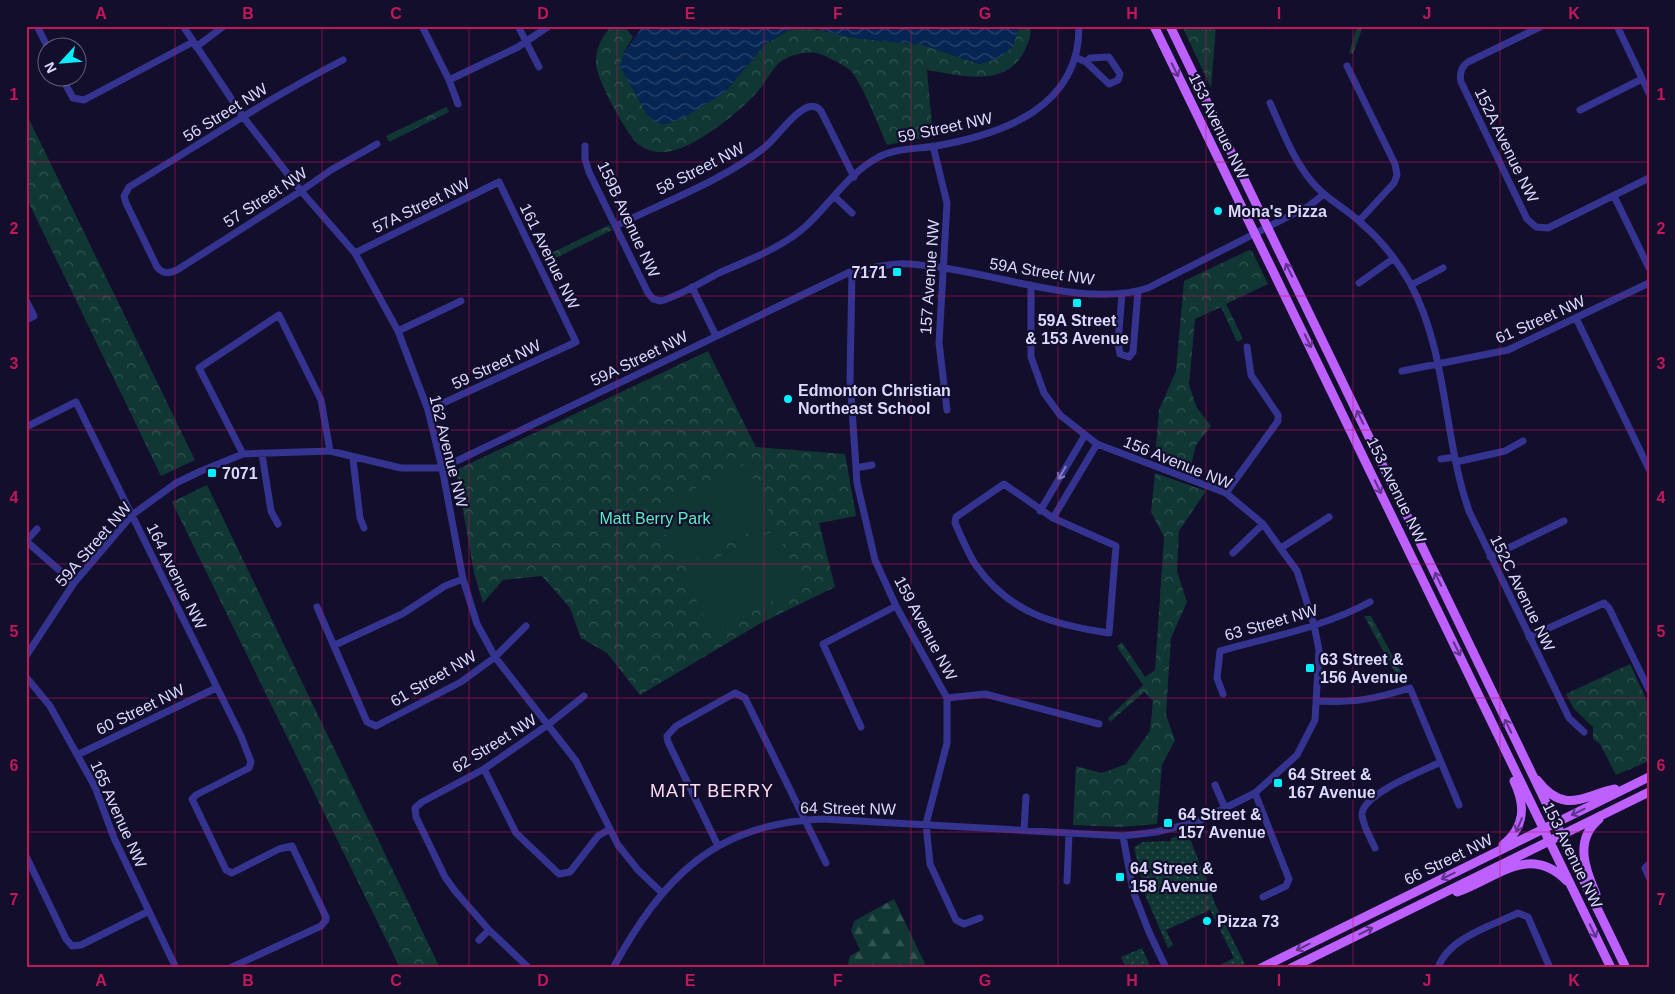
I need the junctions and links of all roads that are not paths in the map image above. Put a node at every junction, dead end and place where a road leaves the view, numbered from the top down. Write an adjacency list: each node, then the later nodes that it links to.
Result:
1 (37, 26): 12 (street)
2 (183, 26): 14 (street, 162 Avenue NW)
3 (224, 26): 14 (street)
4 (422, 26): 21 (street)
5 (518, 26): 13 (street)
6 (549, 26): 13 (street)
7 (1079, 26): 15 (street, 59 Street NW)
8 (1154, 26): 42 (main road, 153 Avenue NW, one-way to 42)
9 (1170, 26): 41 (main road, 153 Avenue NW)
10 (1542, 26): 36 (street, 152A Avenue NW)
11 (1617, 26): 20 (street)
12 (43, 38)
13 (526, 42): 19 (street); 21 (street)
14 (194, 45): 22 (street); 27 (street, 162 Avenue NW)
15 (1075, 57): 17 (street); 30 (street, 59 Street NW)
16 (343, 60): 27 (street, 56 Street NW)
17 (1086, 62): 17 (street)
18 (1347, 66): 39 (street)
19 (539, 67)
20 (1642, 79): 23 (street); 26 (street)
21 (449, 80): 25 (street)
22 (68, 88)
23 (1649, 92)
24 (1270, 103): 35 (street, 152C Avenue NW)
25 (458, 104)
26 (1580, 110)
27 (244, 118): 34 (street, 162 Avenue NW); 49 (street, 56 Street NW)
28 (377, 144): 34 (street, 57 Street NW)
29 (585, 146): 40 (street, 159B Avenue NW)
30 (933, 146): 31 (street, 59 Street NW); 45 (street, 157 Avenue NW)
31 (854, 177): 37 (street, 59 Street NW); 40 (street, 58 Street NW)
32 (1649, 178): 36 (street)
33 (499, 182): 43 (street, 57A Street NW); 64 (street, 161 Avenue NW)
34 (301, 191): 43 (street, 162 Avenue NW); 49 (street, 57 Street NW)
35 (1324, 194): 39 (street, 152C Avenue NW); 41 (street, 59A Street NW)
36 (1614, 196): 47 (street)
37 (835, 197): 38 (street); 54 (street, 59 Street NW)
38 (852, 212)
39 (1359, 221): 44 (street, 152C Avenue NW)
40 (616, 226): 59 (street, 159B Avenue NW)
41 (1269, 228): 42 (street, 59A Street NW); 124 (main road, 153 Avenue NW, one-way to 41)
42 (1256, 234): 55 (street, 59A Street NW); 115 (main road, 153 Avenue NW, one-way to 115)
43 (355, 253): 62 (street, 162 Avenue NW)
44 (1394, 258): 50 (street); 53 (street, 152C Avenue NW)
45 (943, 268): 48 (street, 59A Street NW); 52 (street, 59A Street NW); 69 (street, 157 Avenue NW)
46 (1442, 268): 53 (street)
47 (1649, 268)
48 (852, 272): 63 (street, 59A Street NW); 82 (street, 159 Avenue NW)
49 (167, 273)
50 (1359, 283)
51 (1649, 283): 60 (street, 61 Street NW)
52 (1031, 285): 56 (street, 59A Street NW); 71 (street, 156 Avenue NW)
53 (1411, 285): 66 (street, 152C Avenue NW)
54 (692, 287): 59 (street, 59 Street NW); 63 (street)
55 (1138, 291): 56 (street, 59A Street NW); 56 (street)
56 (1122, 294)
57 (26, 300): 61 (street)
58 (461, 301): 62 (street)
59 (656, 301)
60 (1576, 318): 66 (street, 61 Street NW); 83 (street)
61 (26, 320)
62 (398, 331): 68 (street, 162 Avenue NW)
63 (716, 336): 81 (street, 59A Street NW)
64 (576, 342): 68 (street, 59 Street NW)
65 (1247, 347): 84 (street)
66 (1437, 364): 67 (street); 79 (street, 152C Avenue NW)
67 (1402, 371)
68 (428, 410): 81 (street, 162 Avenue NW)
69 (946, 410)
70 (26, 427): 86 (street, 164 Avenue NW)
71 (1085, 436): 73 (street, 156 Avenue NW); 85 (street, one-way to 85)
72 (1523, 441): 79 (street)
73 (1097, 444): 84 (street, 156 Avenue NW); 88 (street)
74 (330, 452): 75 (street); 76 (street, 59A Street NW); 77 (street, 59A Street NW)
75 (243, 454): 76 (street, 59A Street NW); 86 (street, 59A Street NW)
76 (262, 454): 90 (street)
77 (353, 459): 81 (street, 59A Street NW); 92 (street)
78 (1441, 459): 79 (street)
79 (1456, 459): 97 (street, 152C Avenue NW)
80 (872, 465): 82 (street)
81 (442, 468): 98 (street, 162 Avenue NW)
82 (856, 468): 101 (street, 159 Avenue NW)
83 (1649, 469)
84 (1226, 493): 91 (street, 156 Avenue NW)
85 (1040, 511): 88 (street); 88 (street)
86 (132, 515): 99 (street, 59A Street NW); 110 (street, 164 Avenue NW)
87 (1329, 517): 95 (street)
88 (1054, 518)
89 (1564, 522): 97 (street)
90 (278, 524)
91 (1263, 524): 95 (street, 156 Avenue NW); 96 (street)
92 (364, 528)
93 (37, 529): 94 (street)
94 (26, 541): 99 (street)
95 (1281, 548): 103 (street, 156 Avenue NW)
96 (1233, 552)
97 (1490, 557): 105 (street, 152C Avenue NW)
98 (463, 578): 106 (street); 108 (street, 162 Avenue NW)
99 (74, 583): 107 (street, 59A Street NW)
100 (1370, 602): 103 (street, 63 Street NW)
101 (896, 606): 114 (street, 159 Avenue NW); 119 (street)
102 (317, 607): 106 (street)
103 (1314, 625): 112 (street, 63 Street NW); 116 (street, 156 Avenue NW)
104 (526, 626): 108 (street, 61 Street NW)
105 (1529, 637): 111 (street); 120 (street, 152C Avenue NW)
106 (335, 645): 108 (street, 61 Street NW)
107 (26, 656)
108 (495, 657): 117 (street, 162 Avenue NW)
109 (26, 677): 121 (street, 165 Avenue NW)
110 (216, 688): 121 (street, 60 Street NW); 162 (street, 164 Avenue NW)
111 (1649, 690)
112 (1223, 694)
113 (584, 696): 117 (street, 62 Street NW)
114 (947, 698): 118 (street); 136 (street, 159 Avenue NW)
115 (1480, 698): 138 (main road, 153 Avenue NW); 146 (main road, one-way to 146)
116 (1317, 701): 122 (street); 129 (street, 64 Street NW)
117 (550, 724): 123 (street, 62 Street NW); 137 (street, 162 Avenue NW)
118 (1099, 724)
119 (861, 727)
120 (1584, 732)
121 (77, 756): 156 (street, 165 Avenue NW)
122 (1441, 762): 131 (street); 145 (street)
123 (484, 770): 137 (street); 158 (street, 62 Street NW)
124 (1529, 770): 127 (main road); 135 (main road, 153 Avenue NW)
125 (1649, 777): 127 (main road, 66 Street NW)
126 (1215, 785): 132 (street)
127 (1632, 786): 135 (main road, 66 Street NW, one-way to 135)
128 (1649, 792): 133 (main road, 66 Street NW)
129 (1255, 793): 132 (street, 64 Street NW); 154 (street)
130 (1026, 797): 139 (street)
131 (1460, 805)
132 (1226, 808): 142 (street, 64 Street NW)
133 (1606, 813): 141 (main road, 66 Street NW); 160 (main road)
134 (804, 820): 136 (street, 64 Street NW); 144 (street, 64 Street NW); 144 (street); 148 (street)
135 (1555, 823): 138 (main road, 66 Street NW); 141 (main road, 153 Avenue NW)
136 (926, 824): 139 (street, 64 Street NW); 157 (street, 159 Avenue NW)
137 (610, 829): 152 (street, 162 Avenue NW)
138 (1544, 829): 143 (main road, 153 Avenue NW); 146 (main road, 66 Street NW)
139 (1024, 830): 140 (street, 64 Street NW)
140 (1069, 833): 142 (street, 64 Street NW); 151 (street)
141 (1561, 835): 143 (main road, 66 Street NW); 160 (main road, 153 Avenue NW)
142 (1124, 836): 165 (street)
143 (1550, 841): 153 (main road, 153 Avenue NW); 155 (main road, 66 Street NW)
144 (718, 846): 152 (street, 64 Street NW)
145 (1374, 848)
146 (1492, 854): 166 (main road, 66 Street NW, one-way to 166)
147 (26, 856): 156 (street)
148 (826, 863)
149 (1647, 866): 150 (street)
150 (1649, 877)
151 (1067, 881)
152 (662, 893): 164 (street, 64 Street NW)
153 (1575, 894): 155 (main road); 170 (main road, 153 Avenue NW, one-way to 170)
154 (1263, 898)
155 (1425, 902): 167 (main road, 66 Street NW, one-way to 155)
156 (149, 911): 161 (street, 165 Avenue NW)
157 (980, 918)
158 (489, 930): 159 (street); 163 (street)
159 (479, 940)
160 (1620, 957): 171 (main road, 153 Avenue NW)
161 (176, 968)
162 (230, 968)
163 (529, 968)
164 (614, 968)
165 (1166, 968)
166 (1261, 968)
167 (1291, 968)
168 (1438, 968): 169 (street)
169 (1550, 968)
170 (1611, 968)
171 (1626, 968)

